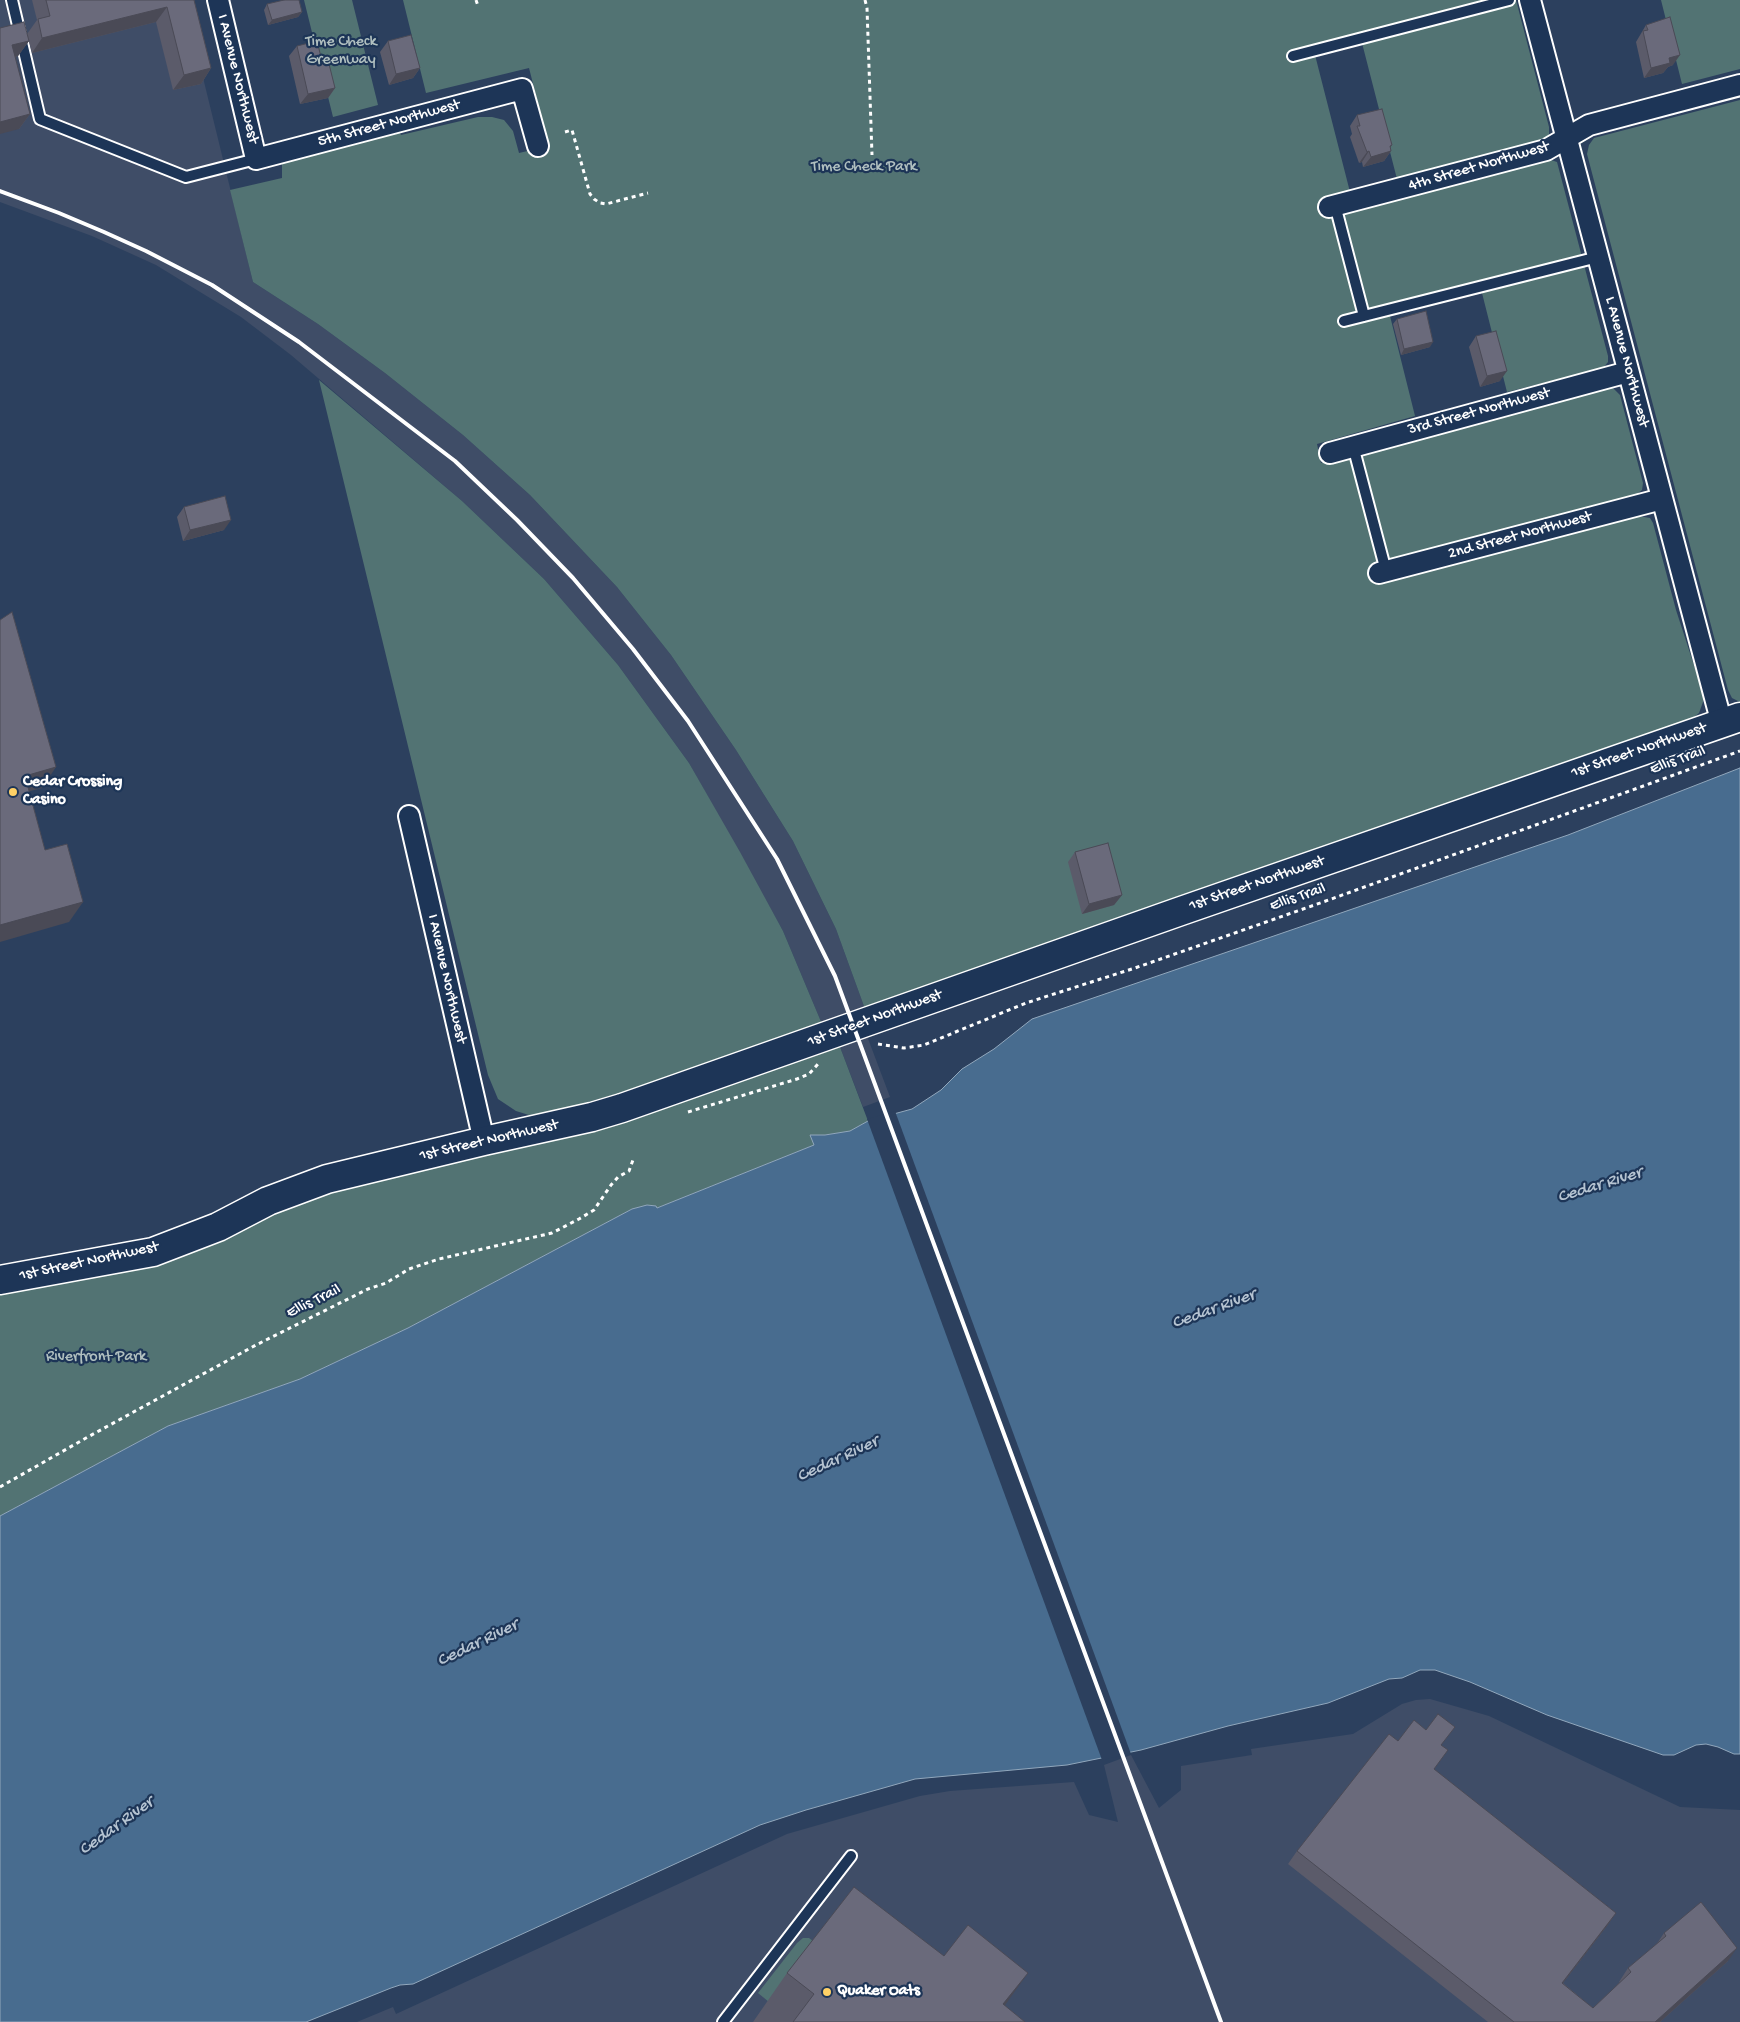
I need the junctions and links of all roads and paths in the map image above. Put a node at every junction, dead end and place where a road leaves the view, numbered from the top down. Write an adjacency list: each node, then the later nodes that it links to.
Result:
1 (12, 0): 14 (lane)
2 (218, 0): 14 (street, I Avenue Northwest)
3 (476, 0): 7 (path)
4 (865, 0): 13 (path)
5 (1509, 0): 8 (lane)
6 (1530, 0): 11 (street, L Avenue Northwest)
7 (478, 6)
8 (1293, 56)
9 (1740, 85): 11 (street, 4th Street Northwest)
10 (564, 132): 15 (path)
11 (1566, 138): 16 (street, 4th Street Northwest); 17 (street, L Avenue Northwest)
12 (538, 146): 14 (street, 5th Street Northwest)
13 (872, 155)
14 (256, 159)
15 (648, 193)
16 (1332, 206): 18 (lane)
17 (1598, 257): 18 (lane); 20 (street, L Avenue Northwest)
18 (1364, 316): 19 (lane)
19 (1344, 321)
20 (1628, 372): 21 (street, 3rd Street Northwest); 23 (street, L Avenue Northwest)
21 (1354, 446): 22 (street, 3rd Street Northwest); 24 (lane)
22 (1330, 452)
23 (1662, 499): 24 (street, 2nd Street Northwest); 25 (street, L Avenue Northwest)
24 (1383, 572)
25 (1731, 720): 29 (street, 1st Street Northwest)
26 (1740, 751): 28 (path, Ellis Trail)
27 (409, 816): 29 (street, I Avenue Northwest)
28 (874, 1043)
29 (484, 1141): 31 (street, 1st Street Northwest)
30 (634, 1156): 32 (path, Ellis Trail)
31 (0, 1280)
32 (0, 1487)
33 (851, 1856): 34 (lane)
34 (723, 2022)

